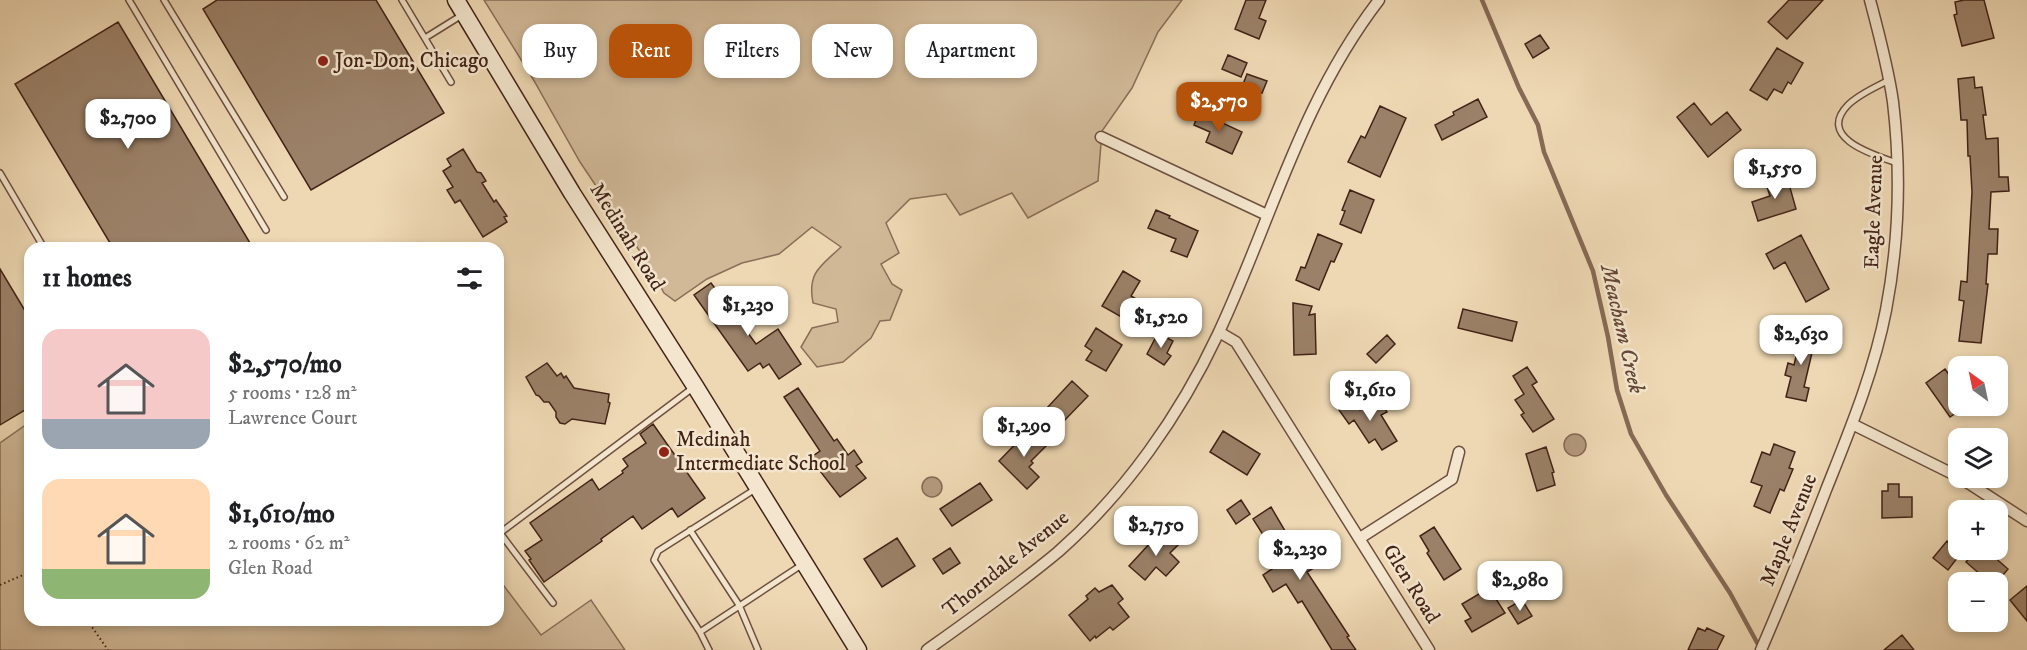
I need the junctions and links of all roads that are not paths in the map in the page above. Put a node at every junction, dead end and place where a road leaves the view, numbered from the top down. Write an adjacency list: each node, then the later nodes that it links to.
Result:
1 (129, 0): 15 (lane)
2 (164, 0): 13 (lane)
3 (402, 0): 7 (lane)
4 (1379, 0): 14 (street, Thorndale Avenue)
5 (1870, 0): 8 (street, Eagle Avenue)
6 (460, 7): 7 (lane); 18 (main road, Medinah Road)
7 (425, 38): 9 (lane)
8 (1889, 80): 11 (street, Eagle Avenue); 11 (lane)
9 (451, 82)
10 (1101, 136): 14 (street)
11 (1897, 163): 19 (street, Eagle Avenue)
12 (0, 173): 16 (lane)
13 (284, 197)
14 (1267, 215): 17 (street, Thorndale Avenue)
15 (266, 230)
16 (40, 242)
17 (1219, 332): 28 (street, Glen Road); 36 (street, Thorndale Avenue)
18 (695, 386): 22 (main road, Medinah Road); 25 (lane)
19 (1852, 424): 21 (street); 38 (street, Maple Avenue)
20 (1460, 452): 28 (street)
21 (1948, 472)
22 (758, 487): 26 (lane); 29 (main road, Medinah Road)
23 (1976, 488): 24 (street)
24 (2027, 521)
25 (504, 530)
26 (690, 530): 31 (lane); 32 (lane)
27 (504, 538): 30 (lane)
28 (1360, 538): 37 (street, Glen Road)
29 (804, 563): 31 (lane); 35 (main road, Medinah Road)
30 (553, 603)
31 (739, 605): 32 (lane); 34 (lane)
32 (700, 632): 33 (lane)
33 (709, 650)
34 (758, 650)
35 (858, 650)
36 (927, 650)
37 (1429, 650)
38 (1761, 650)

